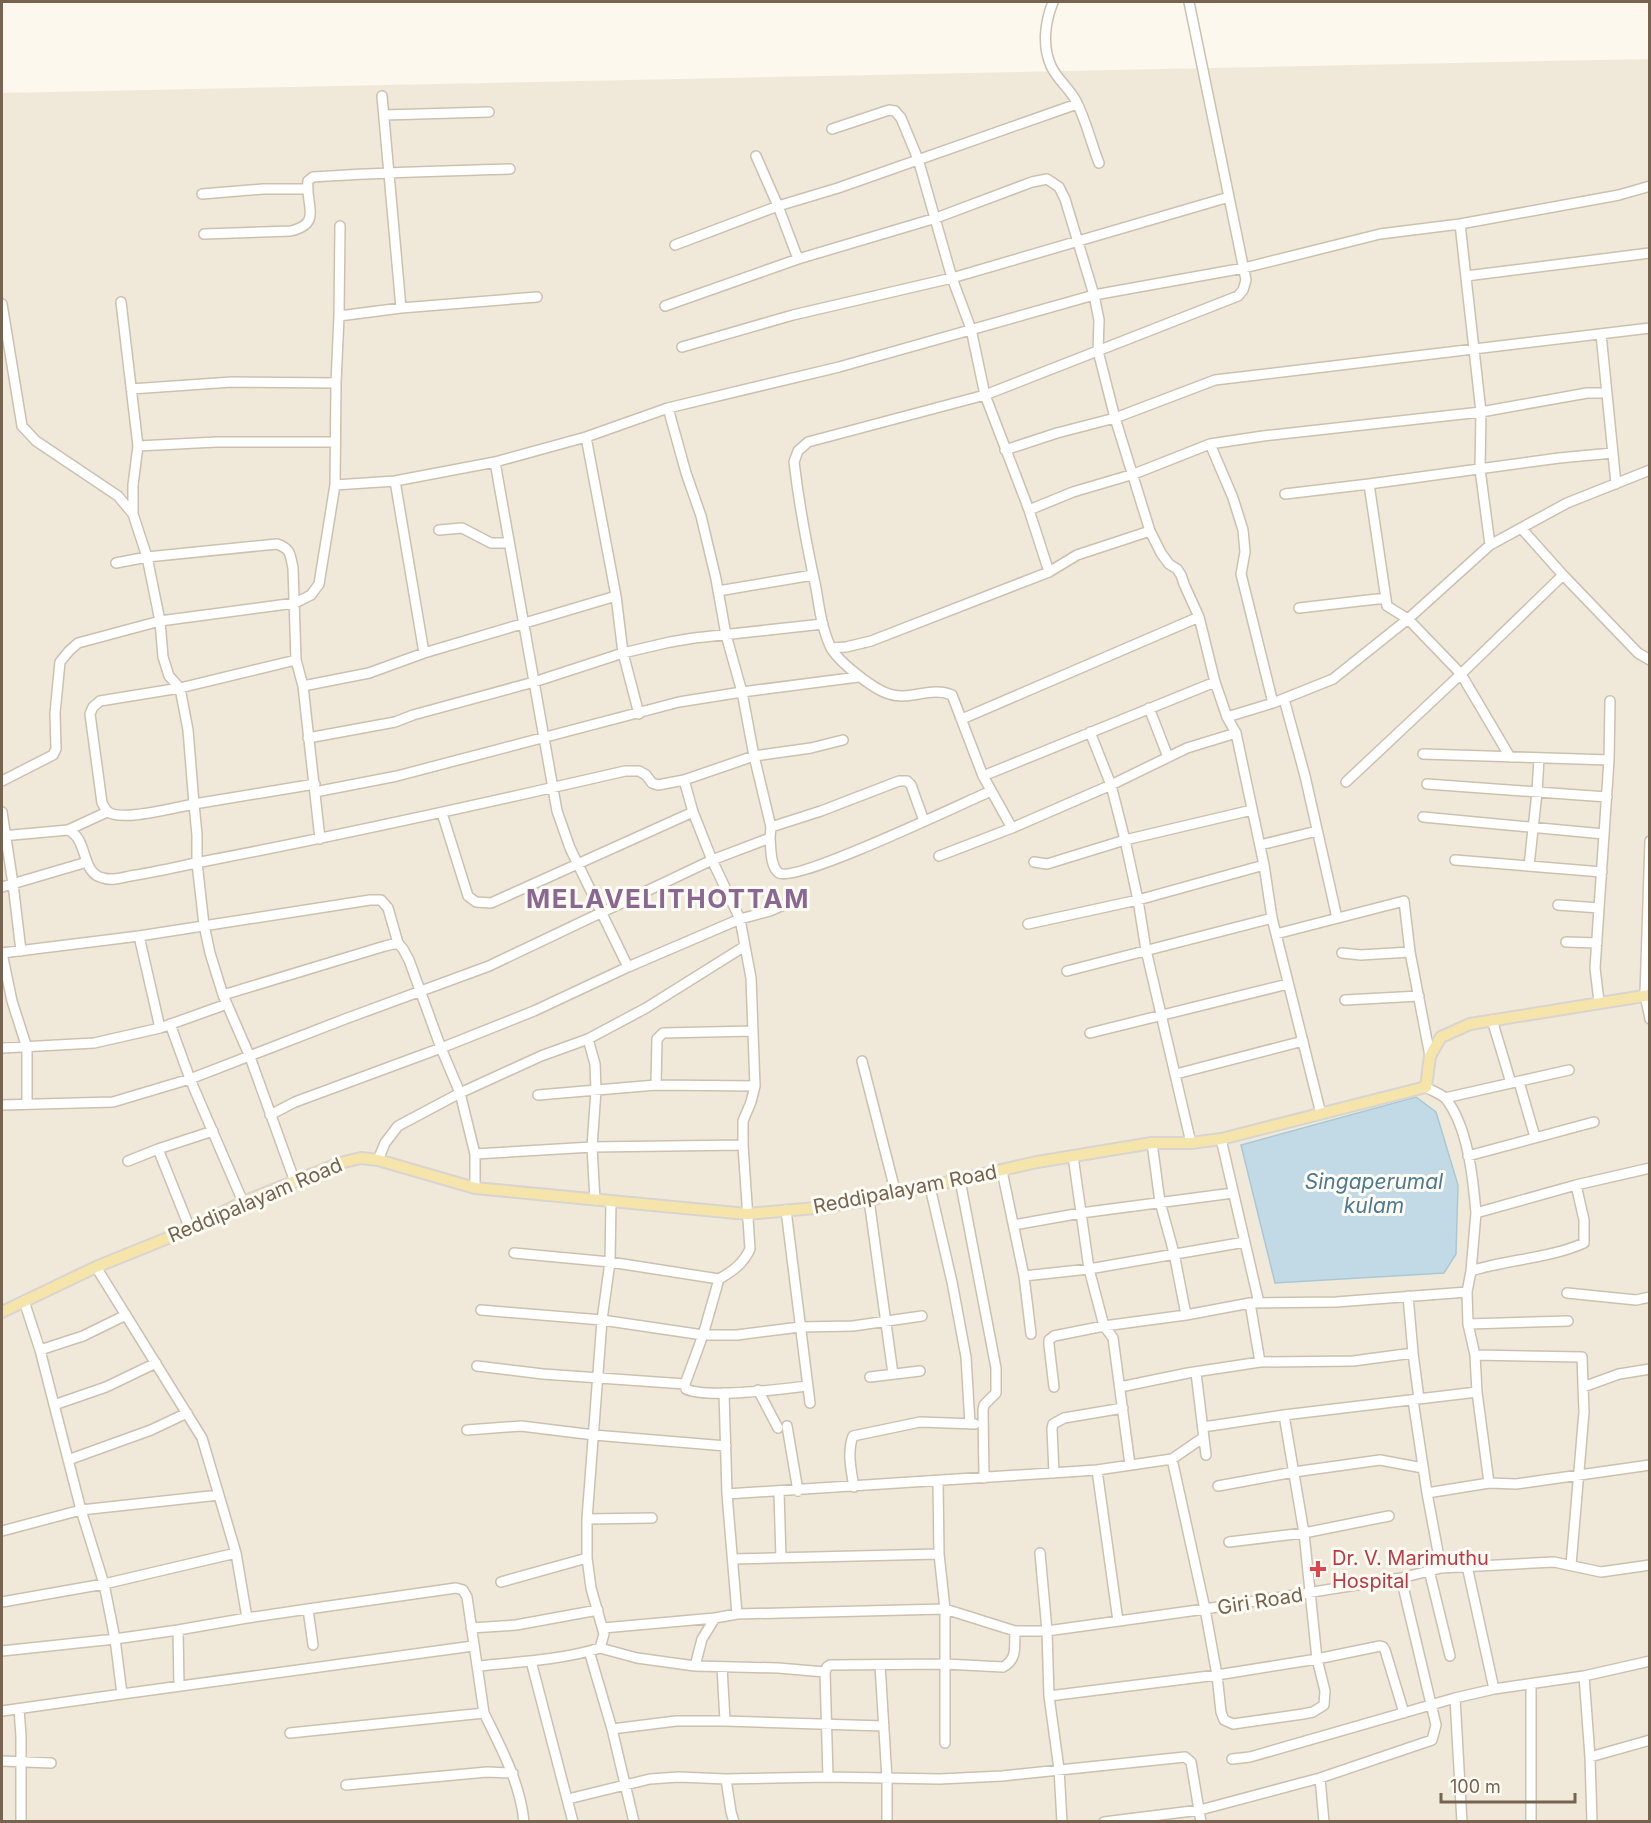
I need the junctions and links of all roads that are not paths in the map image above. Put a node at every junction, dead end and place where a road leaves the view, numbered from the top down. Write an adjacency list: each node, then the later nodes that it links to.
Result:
1 (1053, 2): 4 (street)
2 (1189, 2): 16 (street)
3 (382, 96): 6 (street)
4 (1077, 104): 9 (street); 10 (street)
5 (489, 112): 6 (street)
6 (384, 115): 12 (street)
7 (832, 129): 9 (street)
8 (756, 156): 17 (street)
9 (918, 159): 17 (street); 18 (street)
10 (1098, 163)
11 (510, 169): 12 (street)
12 (390, 174): 14 (street); 34 (street)
13 (1650, 186): 19 (street)
14 (307, 189): 15 (street); 21 (street)
15 (202, 194)
16 (1229, 196): 22 (street); 26 (street)
17 (778, 206): 23 (street); 25 (street)
18 (936, 218): 22 (street); 25 (street); 28 (street)
19 (1460, 224): 26 (street); 27 (street)
20 (340, 226): 35 (street)
21 (204, 234)
22 (1077, 240): 28 (street); 29 (street)
23 (675, 245)
24 (1650, 254): 27 (street)
25 (798, 260): 33 (street)
26 (1244, 268): 29 (street); 41 (street)
27 (1466, 276): 40 (street)
28 (952, 278): 37 (street); 39 (street)
29 (1094, 295): 37 (street); 41 (street)
30 (537, 297): 34 (street)
31 (121, 302): 43 (street)
32 (2, 304): 65 (street)
33 (665, 306)
34 (401, 308): 35 (street)
35 (339, 316): 42 (street)
36 (1650, 328): 38 (street)
37 (971, 329): 45 (street); 46 (street)
38 (1601, 334): 40 (street); 44 (street)
39 (682, 347)
40 (1474, 350): 47 (street); 48 (street)
41 (1098, 351): 45 (street); 48 (street)
42 (336, 383): 43 (street); 50 (street)
43 (131, 390): 52 (street)
44 (1607, 393): 47 (street); 54 (street)
45 (985, 395): 53 (street); 74 (street)
46 (668, 408): 49 (street); 76 (street)
47 (1481, 412): 51 (street); 56 (street)
48 (1115, 418): 53 (street); 58 (street)
49 (586, 436): 55 (street); 77 (street)
50 (335, 442): 52 (street); 62 (street)
51 (1210, 444): 58 (street); 101 (street)
52 (138, 446): 65 (street)
53 (1005, 450): 64 (street)
54 (1613, 453): 56 (street); 61 (street)
55 (495, 462): 59 (street); 69 (street)
56 (1480, 469): 60 (street); 70 (street)
57 (1650, 470): 61 (street)
58 (1134, 474): 64 (street); 68 (street)
59 (395, 481): 62 (street); 88 (street)
60 (1369, 484): 63 (street); 78 (street)
61 (1616, 484): 66 (street)
62 (334, 485): 79 (street)
63 (1285, 495)
64 (1029, 510): 73 (street)
65 (133, 514): 71 (street)
66 (1521, 528): 70 (street); 75 (street)
67 (439, 530): 69 (street)
68 (1150, 531): 73 (street); 81 (street)
69 (508, 543): 85 (street)
70 (1491, 545): 82 (street)
71 (147, 557): 72 (street); 79 (street); 83 (street)
72 (116, 563)
73 (1049, 572): 87 (street)
74 (813, 575): 76 (street); 84 (street)
75 (1563, 575): 91 (street); 92 (street)
76 (718, 591): 86 (street)
77 (616, 596): 85 (street); 89 (street)
78 (1386, 598): 80 (street); 82 (street)
79 (295, 603): 83 (street); 90 (street)
80 (1299, 608)
81 (1199, 617): 95 (street); 105 (street)
82 (1408, 619): 92 (street); 99 (street)
83 (160, 621): 97 (street); 119 (street)
84 (823, 624): 86 (street); 87 (street)
85 (524, 625): 88 (street); 94 (street)
86 (726, 635): 89 (street); 98 (street)
87 (831, 648): 93 (street)
88 (424, 653): 96 (street)
89 (623, 653): 94 (street); 103 (street)
90 (296, 660): 96 (street); 97 (street)
91 (1650, 660)
92 (1461, 674): 114 (street); 120 (street)
93 (858, 676): 98 (street); 105 (street)
94 (534, 682): 108 (street); 109 (street)
95 (1215, 682): 102 (street); 104 (street)
96 (303, 686): 108 (street)
97 (180, 688): 128 (street); 131 (street)
98 (742, 692): 103 (street); 112 (street)
99 (1284, 699): 101 (street); 140 (street)
100 (1610, 701): 116 (street)
101 (1273, 703): 104 (street)
102 (1149, 708): 106 (street); 113 (street)
103 (639, 714): 109 (street)
104 (1227, 717): 107 (street)
105 (962, 719): 117 (street)
106 (1090, 732): 117 (street); 122 (street)
107 (1236, 733): 113 (street); 129 (street)
108 (308, 738): 123 (street)
109 (544, 738): 123 (street); 124 (street)
110 (843, 740): 112 (street)
111 (1423, 754): 114 (street)
112 (754, 756): 118 (street); 136 (street)
113 (1168, 757): 122 (street)
114 (1510, 757): 115 (street)
115 (1539, 758): 116 (street); 126 (street)
116 (1609, 760): 127 (street)
117 (983, 776): 125 (street)
118 (684, 780): 124 (street); 132 (street)
119 (2, 781)
120 (1346, 782)
121 (1427, 784): 126 (street)
122 (1111, 785): 138 (street); 145 (street)
123 (315, 788): 128 (street); 144 (street)
124 (553, 788): 133 (street); 154 (street)
125 (990, 791): 135 (street); 138 (street)
126 (1537, 792): 127 (street); 137 (street)
127 (1607, 796): 141 (street)
128 (194, 804): 131 (street); 153 (street)
129 (1252, 810): 145 (street); 147 (street)
130 (2, 812): 142 (street)
131 (107, 812): 139 (street)
132 (693, 812): 149 (street); 154 (street)
133 (442, 813): 144 (street); 154 (street)
134 (1423, 817): 137 (street)
135 (924, 821): 136 (street); 143 (street)
136 (771, 827): 143 (street)
137 (1534, 827): 141 (street); 156 (street)
138 (1012, 828): 148 (street)
139 (68, 830): 142 (street); 151 (street)
140 (1317, 831): 147 (street); 166 (street)
141 (1604, 834): 157 (street)
142 (3, 835): 158 (street)
143 (770, 838): 149 (street)
144 (320, 839): 153 (street)
145 (1125, 840): 152 (street); 161 (street)
146 (1650, 841): 185 (street)
147 (1260, 845): 155 (street)
148 (939, 856)
149 (712, 860): 164 (street); 167 (street)
150 (1455, 860): 156 (street)
151 (87, 862): 153 (street); 158 (street)
152 (1034, 862)
153 (197, 863): 169 (street)
154 (578, 864): 164 (street)
155 (1264, 865): 161 (street); 165 (street)
156 (1529, 866): 157 (street)
157 (1602, 872): 163 (street)
158 (14, 884): 159 (street); 176 (street)
159 (2, 887)
160 (797, 899): 167 (street)
161 (1138, 900): 168 (street); 177 (street)
162 (1558, 905): 163 (street)
163 (1599, 908): 173 (street)
164 (601, 914): 181 (street); 184 (street)
165 (1272, 918): 170 (street); 177 (street)
166 (1337, 918): 170 (street); 178 (street)
167 (740, 919): 175 (street); 181 (street)
168 (1028, 924)
169 (204, 925): 171 (street); 174 (street); 187 (street)
170 (1276, 934): 183 (street)
171 (139, 936): 176 (street); 194 (street)
172 (1566, 942): 173 (street)
173 (1597, 943): 189 (street)
174 (398, 944): 184 (street); 187 (street)
175 (745, 946): 195 (street); 197 (street)
176 (21, 951): 179 (street)
177 (1146, 951): 182 (street); 190 (street)
178 (1410, 952): 180 (street); 186 (street)
179 (2, 953): 200 (street)
180 (1342, 953)
181 (628, 966): 201 (street)
182 (1067, 971)
183 (1288, 984): 190 (street); 198 (street)
184 (420, 992): 201 (street); 203 (street)
185 (1647, 995): 189 (main road); 191 (street)
186 (1419, 996): 188 (street); 202 (street)
187 (225, 1000): 193 (street); 203 (street)
188 (1345, 1000)
189 (1599, 1002): 192 (main road)
190 (1162, 1014): 196 (street); 206 (street)
191 (1650, 1019)
192 (1492, 1020): 202 (main road); 208 (street)
193 (170, 1024): 194 (street); 207 (street)
194 (160, 1028): 200 (street)
195 (753, 1031): 209 (street); 210 (street)
196 (1090, 1033)
197 (588, 1039): 212 (street); 213 (street)
198 (1303, 1041): 206 (street); 218 (street)
199 (2, 1048): 200 (street)
200 (27, 1048): 216 (street)
201 (441, 1048): 213 (street); 219 (street)
202 (1430, 1056): 211 (main road)
203 (250, 1057): 207 (street); 219 (street)
204 (862, 1061): 242 (street)
205 (1569, 1071): 208 (street)
206 (1176, 1074): 225 (street)
207 (190, 1079): 216 (street); 221 (street)
208 (1515, 1082): 215 (street); 222 (street)
209 (656, 1085): 210 (street); 212 (street)
210 (755, 1086): 226 (street)
211 (1426, 1087): 215 (street); 218 (main road, Reddipalayam Road)
212 (596, 1090): 214 (street); 227 (street)
213 (460, 1093): 229 (street); 232 (street)
214 (538, 1095)
215 (1445, 1098): 231 (street)
216 (27, 1104): 217 (street)
217 (2, 1105)
218 (1321, 1114): 223 (main road, Reddipalayam Road)
219 (270, 1115): 237 (street)
220 (1594, 1122): 222 (street)
221 (213, 1131): 228 (street); 245 (street)
222 (1535, 1137): 231 (street)
223 (1221, 1138): 225 (main road, Reddipalayam Road); 241 (street)
224 (1152, 1143): 225 (main road, Reddipalayam Road); 230 (main road, Reddipalayam Road); 247 (street)
225 (1191, 1143)
226 (743, 1145): 227 (street); 251 (street)
227 (592, 1147): 229 (street); 243 (street)
228 (158, 1149): 233 (street); 253 (street)
229 (475, 1154): 240 (street)
230 (1073, 1156): 235 (main road, Reddipalayam Road); 249 (street)
231 (1468, 1156): 250 (street)
232 (378, 1160): 237 (main road, Reddipalayam Road); 240 (main road, Reddipalayam Road)
233 (128, 1161)
234 (1650, 1168): 238 (street)
235 (1002, 1171): 236 (main road, Reddipalayam Road); 252 (street)
236 (960, 1180): 239 (main road, Reddipalayam Road); 309 (street)
237 (295, 1182): 245 (main road, Reddipalayam Road)
238 (1576, 1185): 250 (street); 260 (street)
239 (930, 1187): 242 (main road, Reddipalayam Road); 308 (street)
240 (475, 1188): 243 (main road, Reddipalayam Road)
241 (1233, 1193): 247 (street); 254 (street)
242 (896, 1194): 244 (main road, Reddipalayam Road)
243 (595, 1200): 246 (main road, Reddipalayam Road)
244 (869, 1200): 248 (main road, Reddipalayam Road); 275 (street)
245 (243, 1202): 253 (main road, Reddipalayam Road)
246 (611, 1202): 251 (main road, Reddipalayam Road); 257 (street)
247 (1160, 1202): 249 (street); 256 (street)
248 (786, 1210): 251 (main road, Reddipalayam Road); 279 (street)
249 (1081, 1213): 252 (street); 259 (street)
250 (1476, 1213): 260 (street)
251 (747, 1214): 262 (street)
252 (1014, 1225): 261 (street)
253 (190, 1229): 258 (main road, Reddipalayam Road)
254 (1245, 1242): 256 (street); 268 (street)
255 (514, 1253): 257 (street)
256 (1174, 1253): 259 (street); 271 (street)
257 (610, 1262): 262 (street); 274 (street)
258 (96, 1267): 267 (main road, Reddipalayam Road); 272 (street)
259 (1089, 1269): 261 (street); 278 (street)
260 (1471, 1271): 263 (street)
261 (1024, 1276): 280 (street)
262 (719, 1279): 281 (street)
263 (1467, 1292): 265 (street); 277 (street)
264 (1567, 1293): 266 (street)
265 (1408, 1296): 268 (street); 283 (street)
266 (1650, 1298)
267 (24, 1302): 270 (main road, Reddipalayam Road); 282 (street)
268 (1255, 1303): 271 (street); 285 (street)
269 (482, 1310): 274 (street)
270 (2, 1312)
271 (1186, 1315): 278 (street)
272 (126, 1316): 282 (street); 286 (street)
273 (922, 1316): 275 (street)
274 (602, 1320): 281 (street); 293 (street)
275 (886, 1321): 279 (street); 291 (street)
276 (1568, 1321): 277 (street)
277 (1468, 1324): 284 (street)
278 (1104, 1326): 296 (street); 297 (street)
279 (801, 1327): 281 (street); 295 (street)
280 (1031, 1334)
281 (703, 1335): 294 (street)
282 (40, 1350): 304 (street)
283 (1413, 1353): 285 (street); 302 (street)
284 (1475, 1355): 298 (street); 300 (street)
285 (1260, 1362): 290 (street)
286 (156, 1363): 304 (street); 306 (street)
287 (477, 1366): 293 (street)
288 (1650, 1370): 298 (street)
289 (920, 1371): 291 (street)
290 (1196, 1372): 297 (street); 311 (street)
291 (893, 1374): 292 (street)
292 (870, 1377)
293 (598, 1378): 294 (street); 312 (street)
294 (685, 1384): 301 (street)
295 (808, 1386): 299 (street); 303 (street)
296 (1054, 1387)
297 (1120, 1387): 305 (street)
298 (1583, 1387): 323 (street)
299 (758, 1390): 301 (street); 329 (street)
300 (1477, 1392): 302 (street); 326 (street)
301 (724, 1393): 313 (street)
302 (1416, 1400): 307 (street); 319 (street)
303 (810, 1402)
304 (54, 1405): 316 (street)
305 (1123, 1408): 318 (street); 322 (street)
306 (187, 1413): 316 (street); 333 (street)
307 (1284, 1415): 311 (street); 321 (street)
308 (970, 1424): 309 (street); 328 (street)
309 (983, 1424): 324 (street)
310 (467, 1430): 312 (street)
311 (1203, 1432): 314 (street); 315 (street)
312 (594, 1435): 313 (street); 337 (street)
313 (726, 1446): 332 (street)
314 (1206, 1455)
315 (1172, 1459): 318 (street); 359 (street)
316 (68, 1460): 334 (street)
317 (1650, 1464): 323 (street)
318 (1130, 1465): 320 (street)
319 (1423, 1468): 321 (street); 331 (street)
320 (1097, 1470): 322 (street); 364 (street)
321 (1294, 1472): 327 (street); 339 (street)
322 (1054, 1473): 324 (street)
323 (1579, 1475): 326 (street); 347 (street)
324 (984, 1478): 325 (street)
325 (938, 1481): 328 (street); 343 (street)
326 (1489, 1483): 331 (street)
327 (1218, 1486)
328 (854, 1487): 329 (street)
329 (798, 1491): 330 (street)
330 (778, 1492): 332 (street); 344 (street)
331 (1427, 1493): 350 (street)
332 (727, 1494): 346 (street)
333 (219, 1495): 334 (street); 341 (street)
334 (81, 1510): 338 (street); 354 (street)
335 (1389, 1516): 339 (street)
336 (652, 1518): 337 (street)
337 (587, 1519): 345 (street)
338 (2, 1531)
339 (1304, 1533): 340 (street); 355 (street)
340 (1229, 1542)
341 (236, 1553): 354 (street); 362 (street)
342 (1040, 1553): 369 (street)
343 (939, 1554): 344 (street); 358 (street)
344 (781, 1557): 346 (street)
345 (587, 1558): 353 (street); 360 (street)
346 (733, 1559): 361 (street)
347 (1571, 1565): 348 (street, Giri Road); 349 (street, Giri Road)
348 (1650, 1565)
349 (1467, 1566): 350 (street, Giri Road); 390 (street)
350 (1441, 1568): 351 (street, Giri Road)
351 (1429, 1570): 352 (street, Giri Road); 376 (street)
352 (1401, 1578): 355 (street, Giri Road); 394 (street)
353 (501, 1582)
354 (104, 1584): 356 (street); 370 (street)
355 (1310, 1593): 359 (street, Giri Road); 377 (street)
356 (2, 1602)
357 (308, 1609): 362 (street); 365 (street); 371 (street)
358 (945, 1609): 361 (street, Giri Road); 368 (street, Giri Road); 380 (street)
359 (1205, 1609): 364 (street, Giri Road); 386 (street)
360 (598, 1610): 365 (street); 366 (street)
361 (737, 1614): 363 (street, Giri Road)
362 (247, 1617): 367 (street)
363 (715, 1617): 366 (street, Giri Road); 383 (street)
364 (1118, 1621): 369 (street, Giri Road)
365 (471, 1628): 372 (street)
366 (603, 1628): 373 (street)
367 (178, 1630): 370 (street); 389 (street)
368 (1015, 1631): 369 (street, Giri Road); 380 (street)
369 (1047, 1631): 392 (street)
370 (115, 1639): 374 (street); 391 (street)
371 (313, 1645)
372 (473, 1646): 382 (street); 389 (street)
373 (600, 1648): 375 (street); 383 (street)
374 (2, 1651)
375 (589, 1651): 378 (street); 402 (street)
376 (1450, 1656)
377 (1317, 1659): 386 (street); 386 (street); 398 (street)
378 (531, 1661): 382 (street); 419 (street)
379 (1650, 1661): 387 (street)
380 (945, 1664): 381 (street); 405 (street)
381 (880, 1665): 385 (street); 401 (street)
382 (478, 1666): 397 (street)
383 (695, 1666): 384 (street)
384 (722, 1667): 385 (street); 399 (street)
385 (825, 1672): 400 (street)
386 (1217, 1675): 392 (street)
387 (1584, 1676): 388 (street); 406 (street)
388 (1531, 1685): 390 (street); 432 (street)
389 (179, 1686): 391 (street)
390 (1494, 1689): 393 (street)
391 (122, 1694): 395 (street)
392 (1049, 1696): 411 (street)
393 (1455, 1698): 394 (street); 431 (street)
394 (1432, 1705): 398 (street); 414 (street)
395 (19, 1709): 396 (street); 409 (street)
396 (2, 1711)
397 (484, 1713): 403 (street); 412 (street)
398 (1404, 1713): 407 (street)
399 (725, 1721): 400 (street); 402 (street)
400 (825, 1724): 401 (street); 413 (street)
401 (884, 1726): 416 (street)
402 (612, 1729): 418 (street)
403 (290, 1733)
404 (1650, 1740): 406 (street)
405 (945, 1743)
406 (1590, 1757): 433 (street)
407 (1232, 1758)
408 (2, 1761): 409 (street)
409 (22, 1761): 410 (street); 421 (street)
410 (51, 1763)
411 (1059, 1769): 416 (street); 420 (street); 427 (street)
412 (513, 1773): 417 (street); 422 (street)
413 (828, 1777): 415 (street); 416 (street)
414 (1320, 1778): 420 (street); 430 (street)
415 (726, 1779): 418 (street); 425 (street)
416 (887, 1779): 426 (street)
417 (346, 1785)
418 (626, 1785): 419 (street); 424 (street)
419 (568, 1799): 423 (street)
420 (1200, 1810): 428 (street); 429 (street)
421 (21, 1821)
422 (524, 1821)
423 (573, 1821)
424 (634, 1821)
425 (734, 1821)
426 (887, 1821)
427 (1062, 1821)
428 (1104, 1821)
429 (1201, 1821)
430 (1324, 1821)
431 (1462, 1821)
432 (1531, 1821)
433 (1592, 1821)

